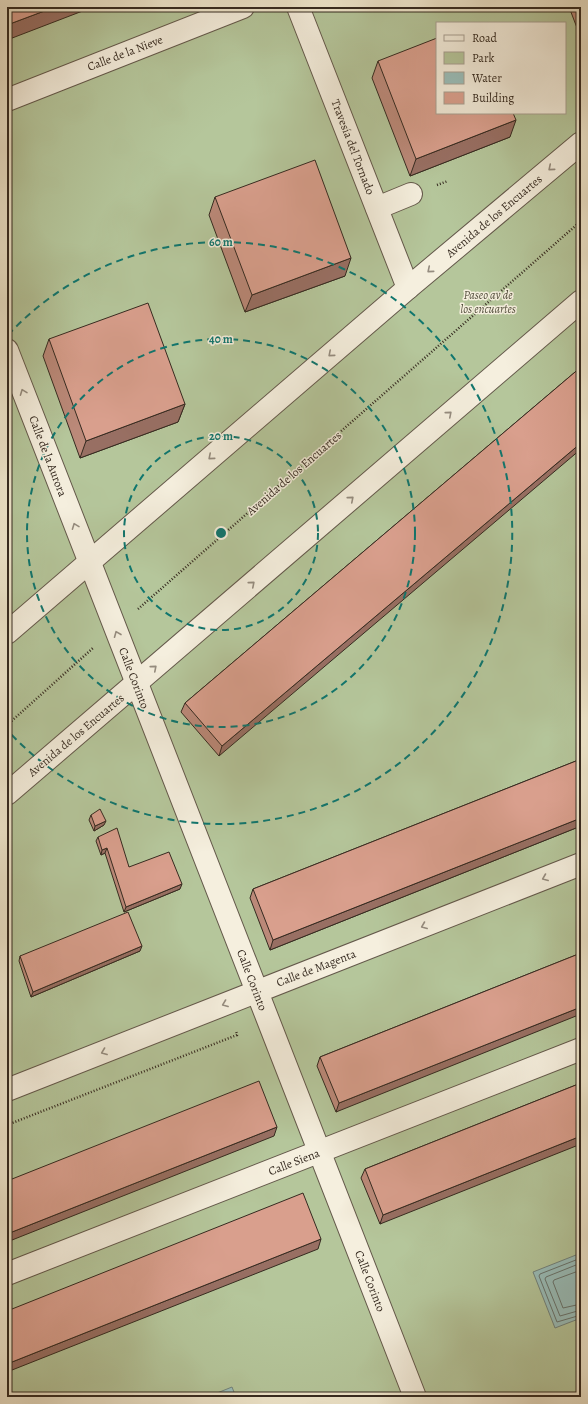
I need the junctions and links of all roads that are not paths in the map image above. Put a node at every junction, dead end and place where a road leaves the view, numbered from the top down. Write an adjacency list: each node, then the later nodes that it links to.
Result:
1 (243, 7): 3 (street, Calle de la Nieve)
2 (298, 7): 6 (street, Travesía del Tornado)
3 (7, 100)
4 (581, 144): 7 (street, Avenida de los Encuartes, one-way to 7)
5 (411, 194): 6 (street)
6 (377, 208): 7 (street, Travesía del Tornado)
7 (408, 288): 10 (street, Avenida de los Encuartes, one-way to 10)
8 (581, 301): 12 (street, Avenida de los Encuartes, one-way to 8)
9 (7, 350): 10 (street, Calle de la Aurora, one-way to 9)
10 (89, 563): 11 (street, Avenida de los Encuartes); 12 (street, Calle Corinto, one-way to 10)
11 (7, 633)
12 (136, 683): 13 (street, Avenida de los Encuartes); 15 (street, Calle Corinto)
13 (7, 794)
14 (581, 864): 15 (street, Calle de Magenta, one-way to 15)
15 (256, 992): 17 (street, Calle de Magenta, one-way to 17); 18 (street, Calle Corinto)
16 (581, 1050): 18 (street, Calle Siena)
17 (7, 1090)
18 (320, 1152): 19 (street, Calle Siena); 20 (street, Calle Corinto)
19 (7, 1274)
20 (415, 1397)

